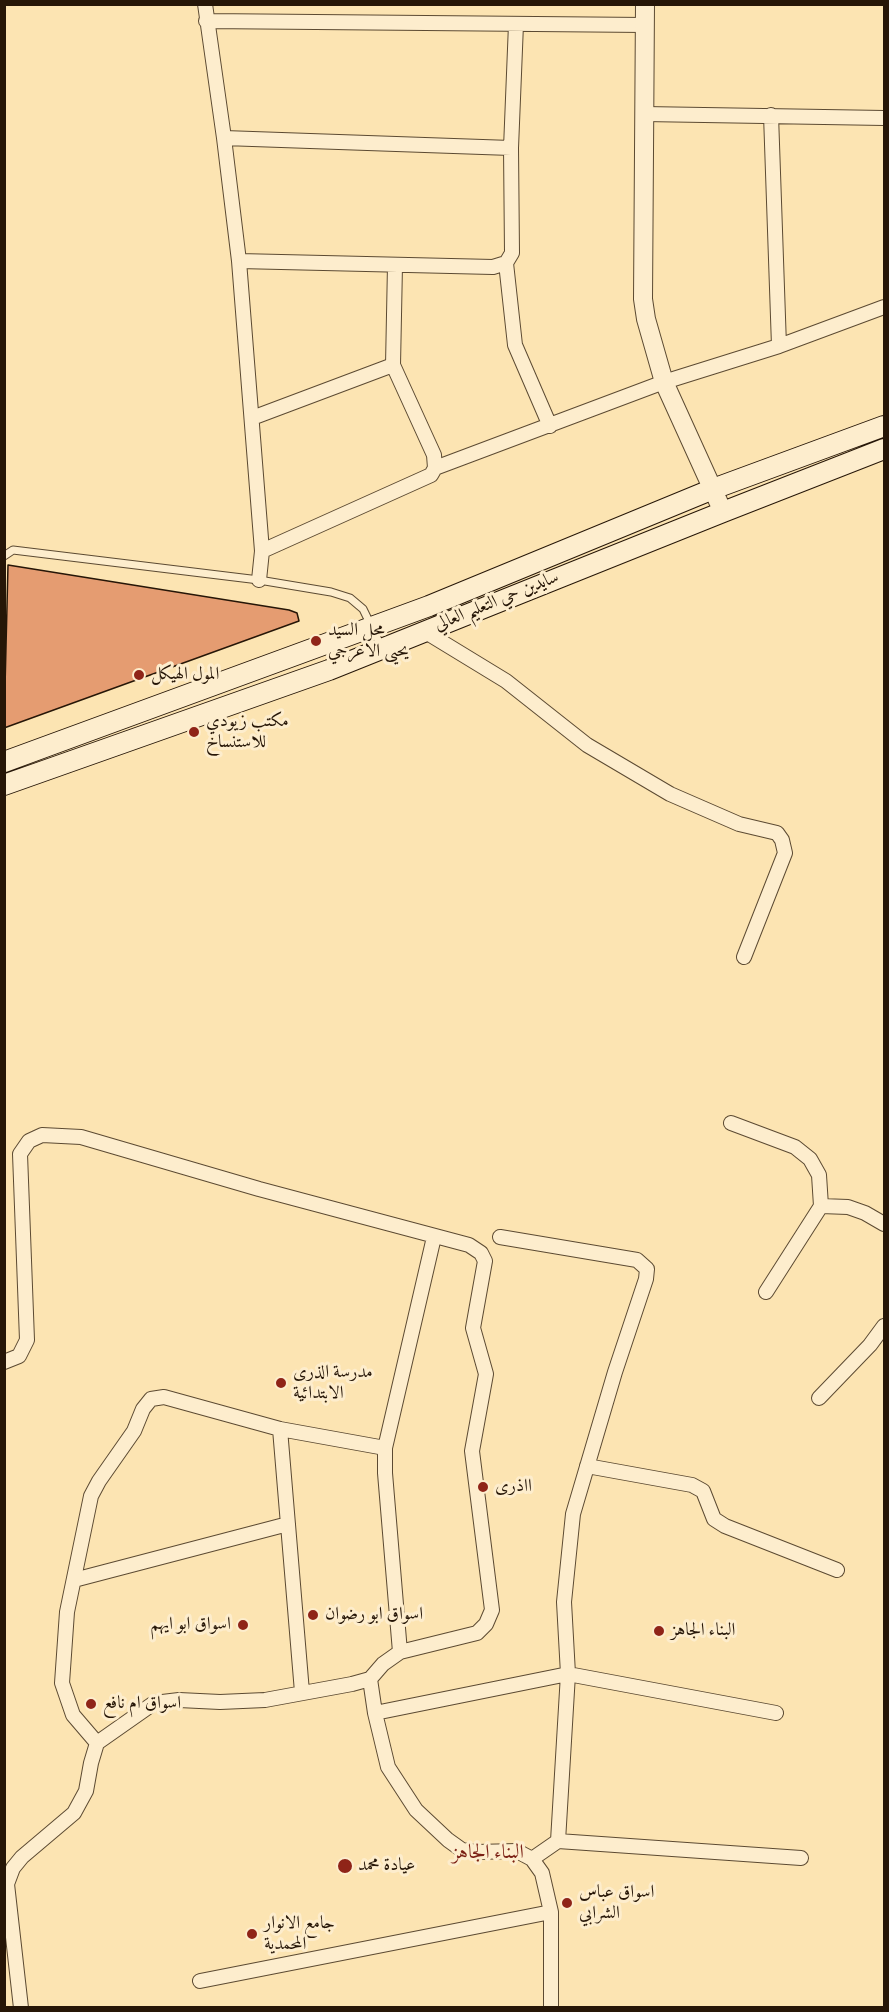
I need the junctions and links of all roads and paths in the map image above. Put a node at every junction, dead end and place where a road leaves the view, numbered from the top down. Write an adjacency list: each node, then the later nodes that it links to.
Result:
1 (205, 4): 3 (street)
2 (645, 4): 5 (street)
3 (206, 21): 4 (street); 9 (street)
4 (516, 24): 5 (street); 10 (street)
5 (645, 25): 6 (street)
6 (644, 114): 7 (street); 17 (street)
7 (771, 115): 8 (street); 15 (street)
8 (885, 118)
9 (224, 138): 10 (street); 11 (street)
10 (511, 148): 12 (street)
11 (239, 261): 13 (street); 18 (street)
12 (506, 262): 13 (street); 19 (street)
13 (395, 265): 16 (street)
14 (885, 307): 15 (street)
15 (779, 346): 17 (street)
16 (393, 365): 18 (street); 22 (street)
17 (664, 382): 19 (street); 23 (street)
18 (252, 418): 25 (street)
19 (550, 426): 22 (street)
20 (885, 426): 23 (main road, سايدين حي التعليم العالي)
21 (885, 449): 24 (main road, سايدين حي التعليم العالي)
22 (435, 468): 25 (street)
23 (713, 489): 24 (street); 28 (main road, سايدين حي التعليم العالي)
24 (723, 512): 29 (main road, سايدين حي التعليم العالي)
25 (262, 551): 27 (street)
26 (4, 556): 27 (lane)
27 (259, 580): 28 (lane)
28 (373, 627): 30 (lane); 31 (main road, سايدين حي التعليم العالي)
29 (424, 631): 30 (main road, سايدين حي التعليم العالي); 33 (street)
30 (382, 648): 32 (main road, سايدين حي التعليم العالي)
31 (4, 762)
32 (4, 785)
33 (744, 957)
34 (731, 1123): 35 (street)
35 (821, 1206): 36 (street); 39 (street)
36 (885, 1224)
37 (434, 1237): 41 (street); 44 (street); 49 (street)
38 (500, 1237): 45 (street)
39 (766, 1292)
40 (885, 1326): 42 (street)
41 (4, 1362)
42 (819, 1398)
43 (280, 1429): 44 (street); 46 (street); 48 (street)
44 (385, 1448): 49 (street)
45 (587, 1466): 47 (street); 50 (street)
46 (288, 1524): 48 (street); 52 (street)
47 (837, 1570)
48 (74, 1580): 55 (street)
49 (400, 1652): 51 (street)
50 (568, 1674): 53 (street); 54 (street); 56 (street)
51 (370, 1679): 52 (street); 53 (street)
52 (302, 1692): 55 (street)
53 (375, 1713): 57 (street)
54 (776, 1713)
55 (97, 1743): 61 (street)
56 (558, 1841): 57 (street); 58 (street)
57 (532, 1858): 59 (street)
58 (801, 1858)
59 (551, 1912): 60 (street); 62 (street)
60 (200, 1981)
61 (21, 2007)
62 (551, 2007)

